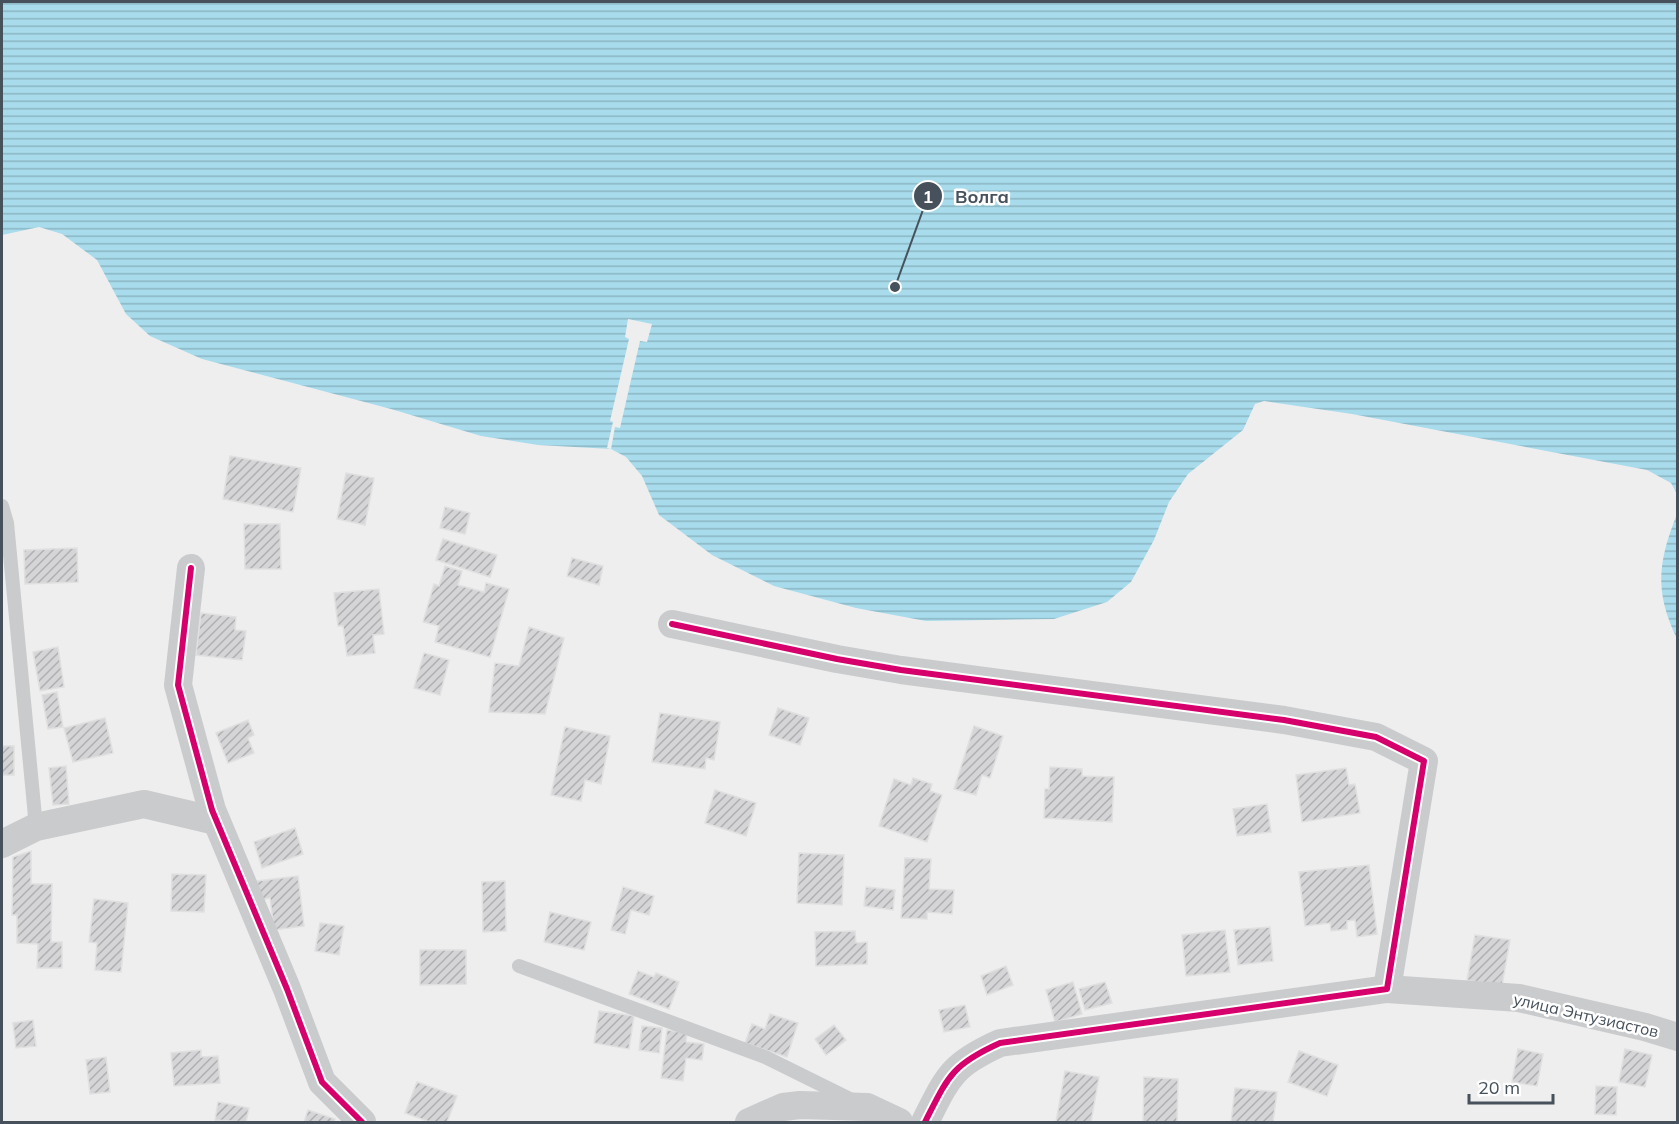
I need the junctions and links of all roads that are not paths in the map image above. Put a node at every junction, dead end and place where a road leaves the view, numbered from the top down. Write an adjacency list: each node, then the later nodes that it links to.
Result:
1 (2, 506): 5 (lane)
2 (191, 568): 4 (street)
3 (672, 624): 8 (street)
4 (216, 821): 5 (street); 11 (street)
5 (36, 827): 6 (street)
6 (2, 844)
7 (519, 966): 10 (lane)
8 (1387, 989): 9 (street, улица Энтузиастов); 14 (street, улица Энтузиастов)
9 (1677, 1037)
10 (867, 1107): 12 (street); 13 (street)
11 (362, 1122)
12 (749, 1122)
13 (899, 1122)
14 (925, 1122)

